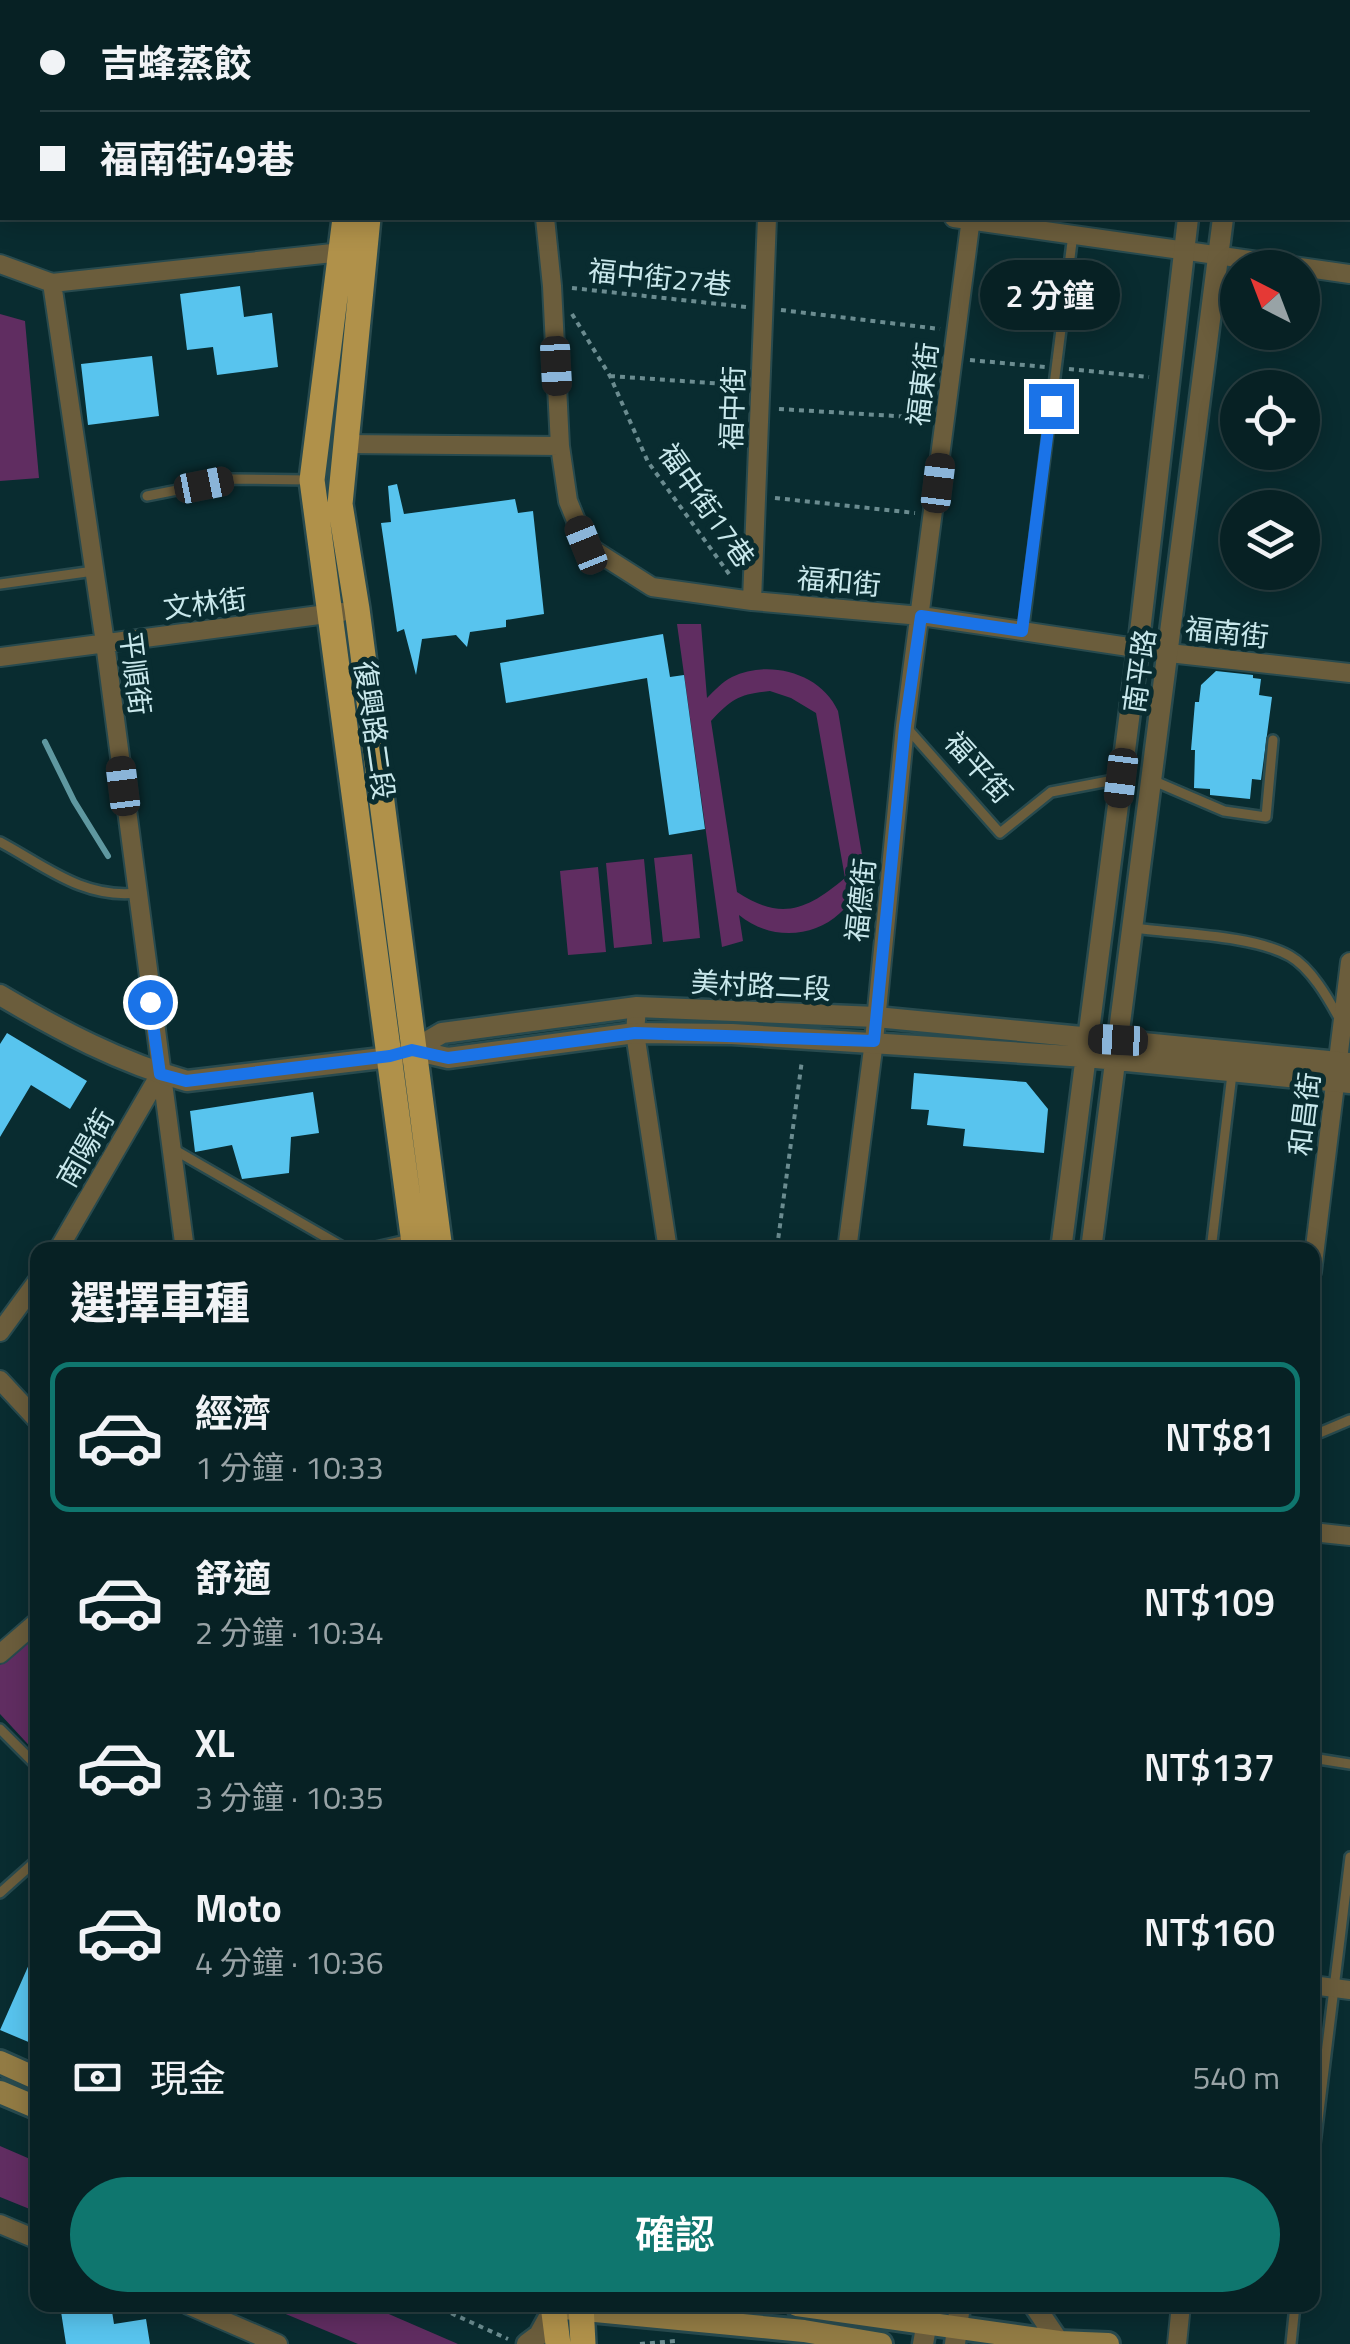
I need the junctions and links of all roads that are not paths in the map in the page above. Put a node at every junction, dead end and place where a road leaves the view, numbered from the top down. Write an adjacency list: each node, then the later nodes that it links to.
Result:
1 (345, 220): 12 (main road, 復興路二段)
2 (368, 220): 18 (main road, 復興路二段)
3 (544, 220): 19 (street)
4 (767, 220): 24 (street, 福中街)
5 (965, 220): 27 (street, 福東街)
6 (978, 220): 9 (street)
7 (1188, 220): 10 (street, 南平路)
8 (1223, 220): 11 (street, 南平路)
9 (1073, 234): 10 (street); 28 (lane)
10 (1184, 250): 13 (street); 30 (street, 南平路)
11 (1220, 250)
12 (342, 252): 17 (street); 20 (main road, 復興路二段)
13 (1220, 254): 31 (street, 南平路)
14 (0, 264): 17 (street)
15 (1320, 269): 16 (street)
16 (1350, 274)
17 (52, 283): 22 (street, 平順街)
18 (345, 444): 19 (street); 25 (main road, 復興路二段)
19 (560, 446): 24 (street)
20 (312, 480): 21 (lane); 26 (main road, 復興路二段)
21 (146, 496)
22 (94, 571): 23 (lane); 29 (street, 平順街)
23 (0, 584)
24 (752, 601): 27 (street, 福和街)
25 (356, 609): 26 (street, 文林街); 50 (main road, 復興路二段)
26 (328, 615): 29 (street, 文林街); 50 (main road, 復興路二段)
27 (921, 616): 28 (street, 福南街); 34 (street, 福德街)
28 (1022, 631): 30 (street, 福南街)
29 (105, 643): 32 (street, 文林街); 39 (street, 平順街)
30 (1138, 649): 31 (street, 福南街); 36 (street, 南平路)
31 (1169, 654): 33 (street, 福南街); 37 (street, 南平路)
32 (0, 657)
33 (1350, 673)
34 (905, 726): 36 (lane, 福平街); 44 (street, 福德街)
35 (1273, 740): 37 (lane)
36 (1121, 778): 48 (street, 南平路)
37 (1152, 780): 40 (street, 南平路)
38 (0, 842): 39 (lane)
39 (137, 894): 53 (street, 平順街)
40 (1131, 928): 45 (lane); 49 (street, 南平路)
41 (1350, 962): 45 (street, 和昌街)
42 (2, 1002): 53 (street, 美村路二段)
43 (636, 1007): 44 (street, 美村路二段); 46 (street); 50 (street, 美村路二段)
44 (876, 1018): 47 (street, 福德街); 48 (street, 美村路二段)
45 (1342, 1024): 52 (street, 和昌街)
46 (635, 1033): 47 (street, 美村路二段); 50 (street, 美村路二段); 60 (street)
47 (874, 1041): 48 (street, 美村路二段); 61 (street, 福德街)
48 (1087, 1048): 49 (street, 美村路二段); 62 (street, 南平路)
49 (1116, 1051): 51 (street, 美村路二段); 63 (street, 南平路)
50 (401, 1053): 53 (street, 美村路二段); 58 (main road, 復興路二段); 59 (main road, 復興路二段)
51 (1235, 1062): 52 (street, 美村路二段); 64 (lane)
52 (1343, 1073): 65 (street, 和昌街)
53 (160, 1074): 54 (street, 平順街); 55 (street, 南陽街)
54 (170, 1147): 56 (street, 平順街); 57 (lane)
55 (63, 1242)
56 (184, 1242)
57 (334, 1242)
58 (415, 1242)
59 (438, 1242)
60 (667, 1242)
61 (848, 1242)
62 (1062, 1242)
63 (1093, 1242)
64 (1212, 1242)
65 (1317, 1242)
66 (30, 1291): 67 (street)
67 (0, 1332)
68 (0, 1380): 69 (street)
69 (30, 1412)
70 (1350, 1420): 71 (lane)
71 (1320, 1433)
72 (1320, 1533): 73 (street)
73 (1350, 1536)
74 (30, 1628): 75 (street)
75 (0, 1654)
76 (0, 1728): 78 (lane)
77 (1320, 1759): 79 (lane)
78 (30, 1760)
79 (1350, 1764)
80 (1350, 1857): 83 (lane)
81 (30, 1866): 82 (lane)
82 (0, 1894)
83 (1343, 1989): 88 (lane)
84 (0, 2062): 85 (main road)
85 (30, 2075)
86 (0, 2092): 87 (main road)
87 (30, 2105)
88 (1320, 2123)
89 (0, 2224): 90 (street)
90 (30, 2237)
91 (204, 2312): 105 (street)
92 (556, 2312): 103 (street)
93 (561, 2312): 106 (main road)
94 (564, 2312): 107 (main road)
95 (608, 2312): 102 (main road)
96 (855, 2312): 100 (main road)
97 (1039, 2312): 104 (street)
98 (1181, 2312): 110 (street)
99 (1295, 2312): 111 (lane)
100 (926, 2324): 101 (main road)
101 (957, 2325): 104 (main road)
102 (811, 2338): 108 (main road)
103 (514, 2342)
104 (1059, 2342): 109 (main road)
105 (278, 2344)
106 (558, 2344)
107 (583, 2344)
108 (881, 2344)
109 (1108, 2344)
110 (1177, 2344)
111 (1290, 2344)

